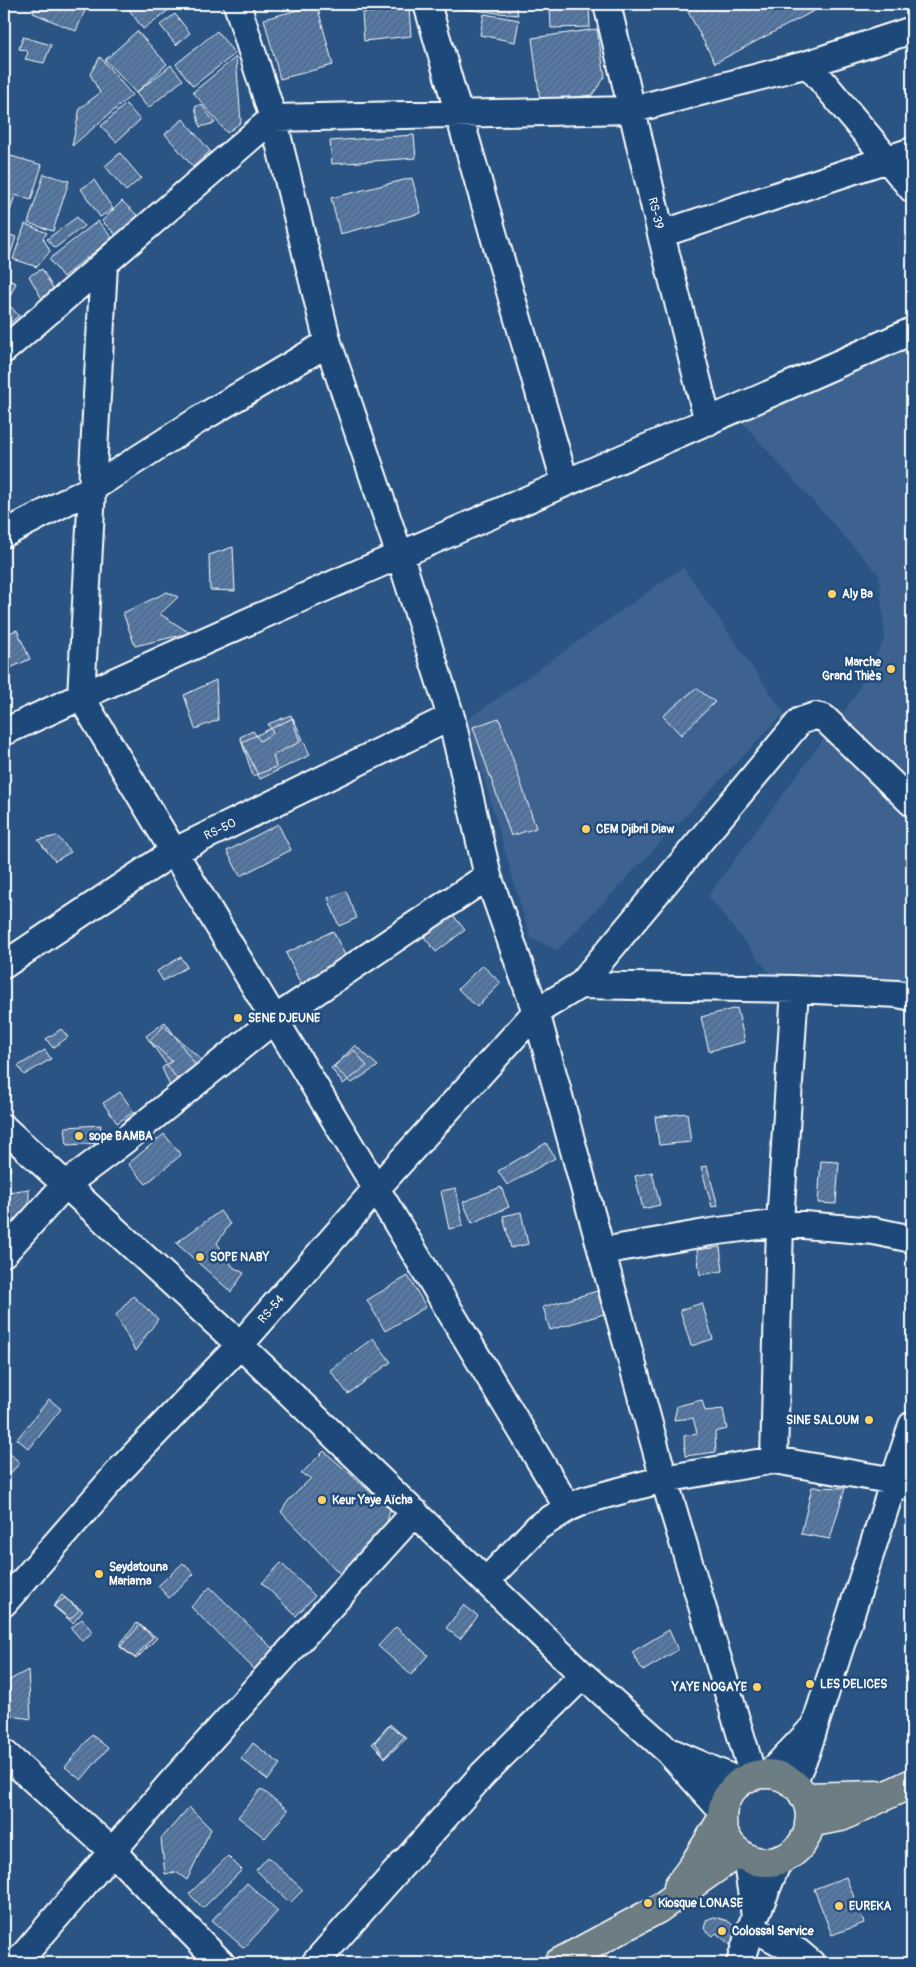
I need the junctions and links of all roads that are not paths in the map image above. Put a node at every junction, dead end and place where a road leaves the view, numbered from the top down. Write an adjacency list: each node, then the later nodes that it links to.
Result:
1 (237, 4): 8 (street)
2 (427, 4): 7 (street)
3 (607, 4): 6 (street, RS-39)
4 (912, 30): 5 (street)
5 (808, 64): 6 (street); 10 (street)
6 (631, 110): 7 (street); 12 (street, RS-39)
7 (459, 115): 8 (street); 18 (street)
8 (273, 118): 13 (street); 15 (street)
9 (912, 151): 10 (street)
10 (888, 159): 11 (street); 12 (street)
11 (912, 189)
12 (661, 234): 17 (street, RS-39)
13 (104, 264): 16 (street); 19 (street)
14 (912, 331): 17 (street)
15 (328, 343): 19 (street); 21 (street)
16 (4, 350)
17 (708, 422): 18 (street)
18 (565, 482): 21 (street)
19 (91, 489): 20 (street); 22 (street)
20 (4, 534)
21 (400, 556): 22 (street); 23 (street)
22 (81, 696): 24 (street); 26 (street)
23 (451, 717): 26 (street, RS-50); 27 (street)
24 (4, 732)
25 (912, 803): 29 (street)
26 (173, 852): 28 (street, RS-50); 33 (street)
27 (488, 876): 32 (street); 33 (street)
28 (4, 965)
29 (580, 985): 30 (street); 32 (street, RS-54)
30 (795, 989): 31 (street); 37 (street)
31 (912, 997)
32 (536, 1012): 36 (street, RS-54); 39 (street)
33 (275, 1019): 35 (street); 36 (street)
34 (4, 1128): 35 (street)
35 (64, 1185): 40 (street); 41 (street)
36 (376, 1189): 41 (street, RS-54); 46 (street)
37 (780, 1222): 38 (street); 39 (street); 43 (street)
38 (912, 1239)
39 (602, 1251): 44 (street)
40 (4, 1252)
41 (240, 1345): 47 (street); 49 (street, RS-54)
42 (912, 1425): 45 (street)
43 (774, 1460): 44 (street); 45 (street)
44 (664, 1479): 46 (street); 53 (street)
45 (904, 1484): 53 (street)
46 (568, 1508): 48 (street)
47 (415, 1512): 48 (street); 58 (street)
48 (486, 1581): 50 (street)
49 (4, 1603)
50 (583, 1675): 51 (street); 65 (street)
51 (668, 1751): 53 (street); 56 (street)
52 (4, 1753): 58 (street)
53 (772, 1782): 55 (main road); 56 (main road); 57 (main road)
54 (912, 1783): 55 (main road)
55 (886, 1795): 57 (main road)
56 (722, 1815): 59 (main road); 61 (main road)
57 (809, 1823): 60 (main road)
58 (112, 1851): 63 (street); 64 (street)
59 (742, 1854): 60 (main road); 61 (main road); 62 (street)
60 (779, 1859): 62 (street)
61 (658, 1909): 66 (main road)
62 (753, 1922): 67 (street); 68 (street)
63 (17, 1963)
64 (222, 1963)
65 (315, 1963)
66 (558, 1963)
67 (740, 1963)
68 (810, 1963)

